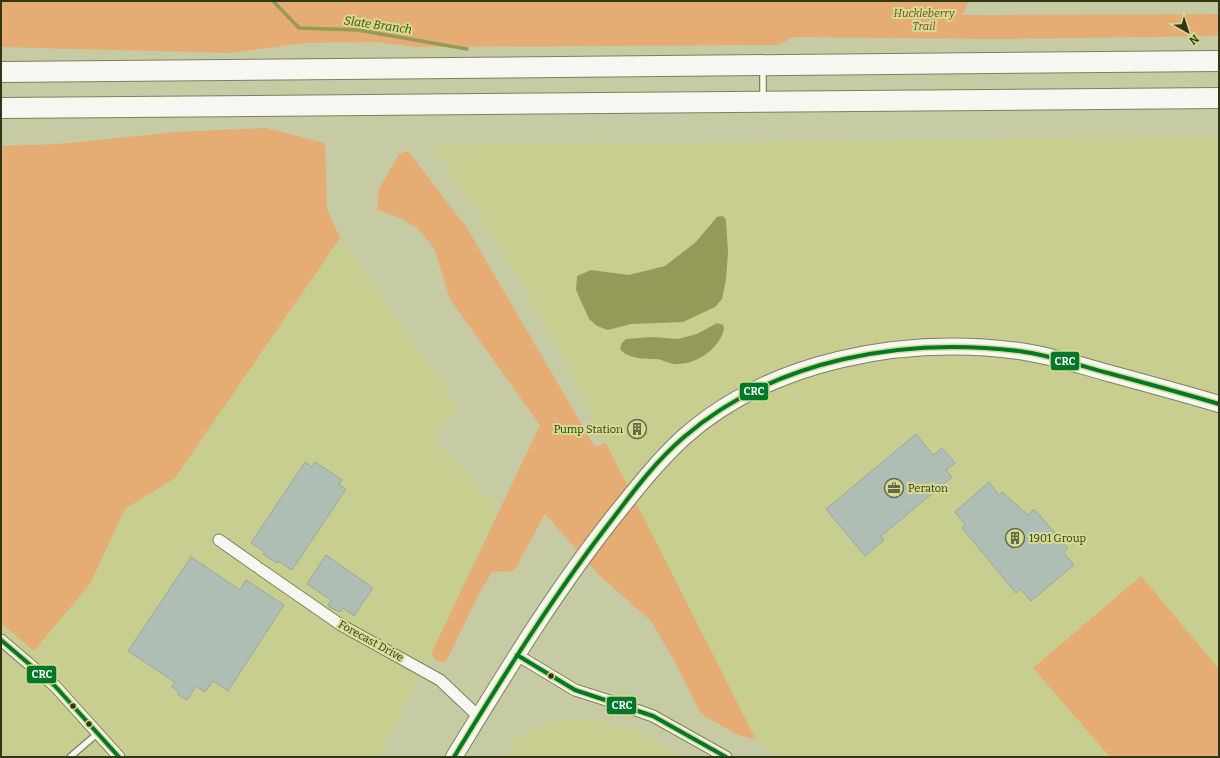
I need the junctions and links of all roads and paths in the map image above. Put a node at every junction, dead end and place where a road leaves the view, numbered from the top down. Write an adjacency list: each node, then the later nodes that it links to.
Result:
1 (1219, 62): 2 (highway)
2 (763, 65): 3 (highway); 5 (lane)
3 (1, 72)
4 (1219, 98): 5 (highway)
5 (763, 102): 6 (highway)
6 (1, 108)
7 (1219, 404): 10 (main road)
8 (219, 540): 11 (street, Forecast Drive)
9 (1, 640): 12 (street)
10 (517, 655): 11 (main road); 16 (street)
11 (479, 717): 15 (main road)
12 (98, 733): 13 (lane); 14 (street)
13 (70, 757)
14 (119, 757)
15 (454, 757)
16 (726, 757)

